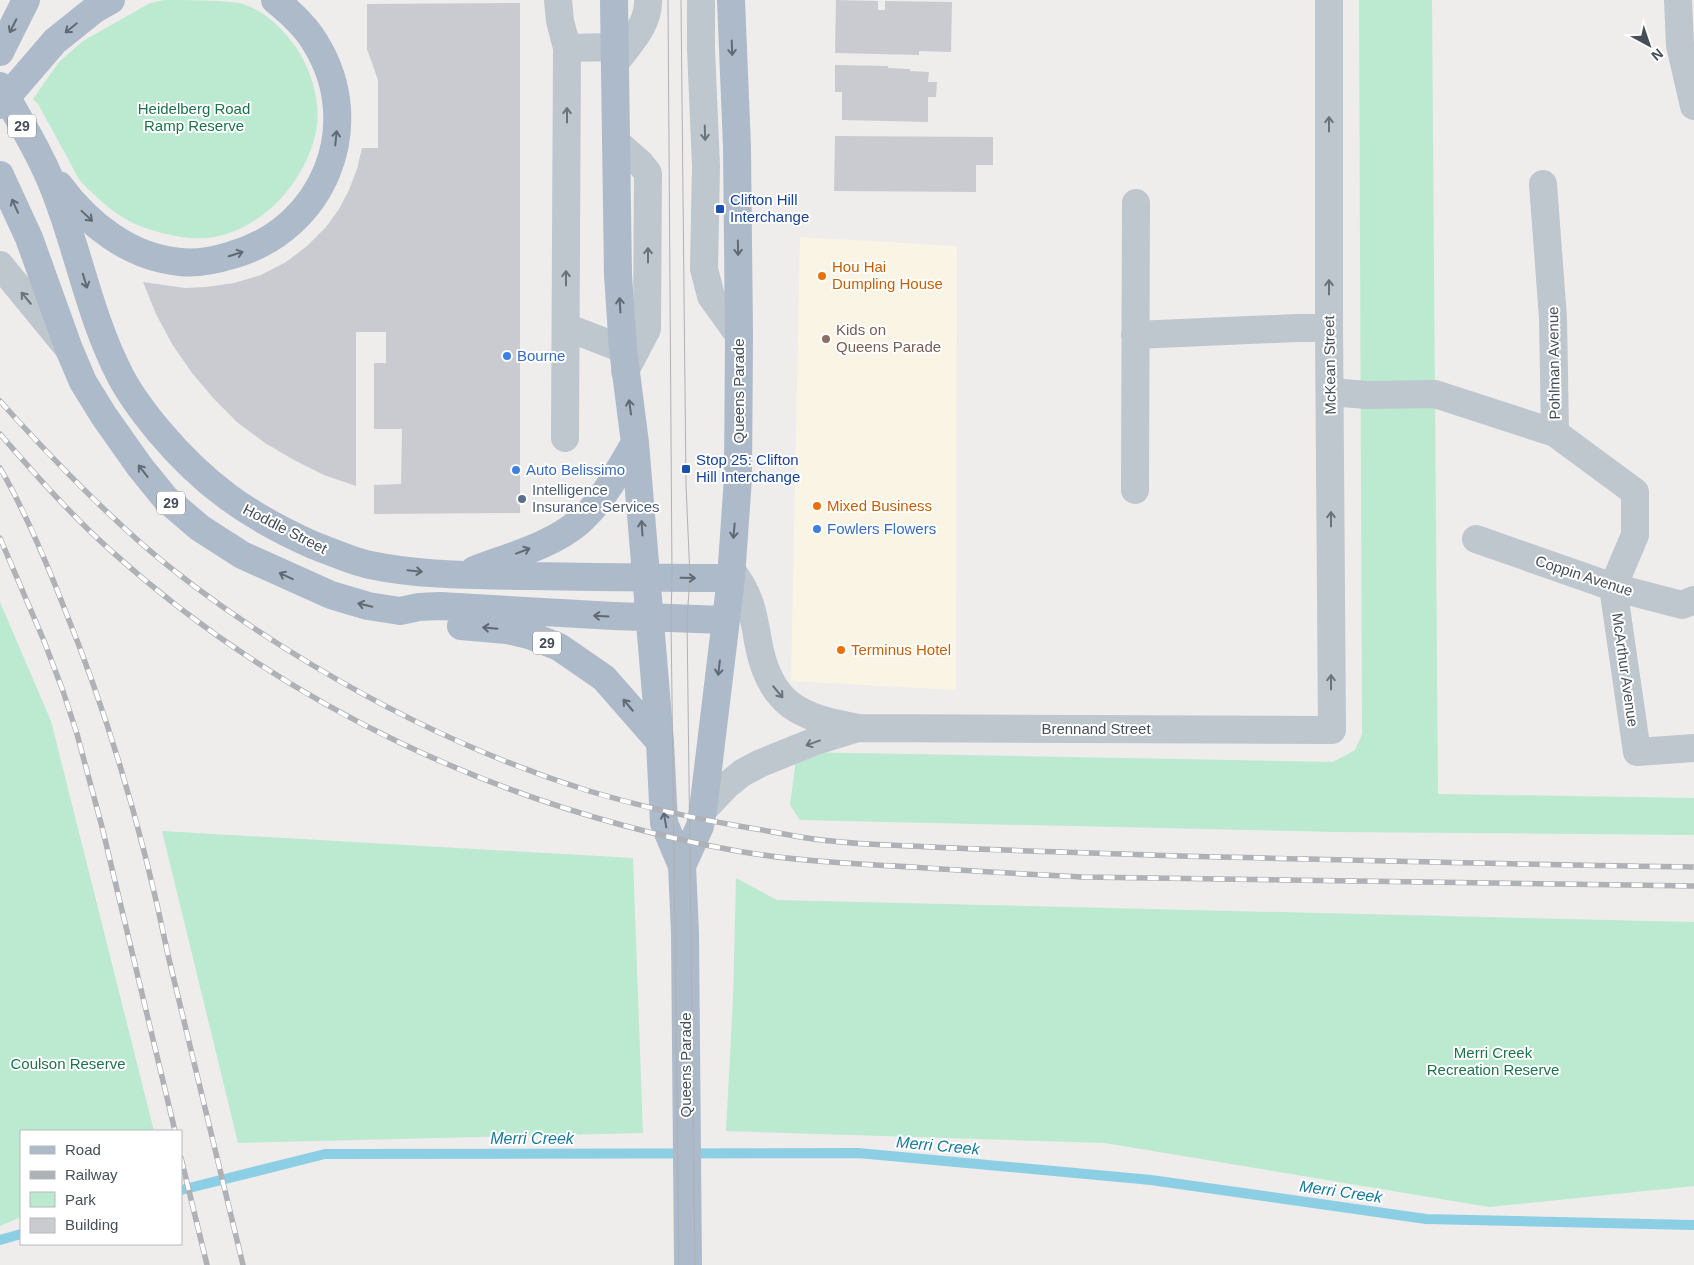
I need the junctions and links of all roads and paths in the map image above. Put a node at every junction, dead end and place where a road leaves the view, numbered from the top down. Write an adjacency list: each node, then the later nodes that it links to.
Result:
1 (26, 0): 12 (main road, one-way to 12)
2 (111, 0): 17 (main road, one-way to 17, bridge)
3 (275, 0): 20 (main road, one-way to 3)
4 (558, 0): 11 (street)
5 (614, 0): 13 (main road)
6 (648, 0): 13 (street)
7 (701, 0): 16 (street)
8 (731, 0): 15 (main road, Queens Parade, one-way to 15)
9 (1329, 0): 26 (street, McKean Street, one-way to 9)
10 (1678, 0): 18 (street)
11 (567, 48): 13 (street); 25 (street, one-way to 11)
12 (0, 52)
13 (615, 55): 19 (main road)
14 (0, 86): 20 (main road, Hoddle Street / 29)
15 (734, 96): 16 (street); 27 (main road, Queens Parade, one-way to 27)
16 (704, 99): 27 (street, one-way to 27)
17 (0, 105)
18 (1694, 106)
19 (616, 142): 30 (street, one-way to 19)
20 (44, 166): 38 (main road, Hoddle Street / 29, one-way to 38)
21 (0, 175): 29 (main road, 29, one-way to 21)
22 (1543, 184): 32 (street, Pohlman Avenue)
23 (1136, 203): 28 (street)
24 (0, 265): 29 (street, one-way to 24)
25 (566, 327): 30 (street); 33 (street)
26 (1329, 328): 28 (street); 31 (street, McKean Street)
27 (739, 335): 37 (main road, Queens Parade, one-way to 37)
28 (1135, 335): 35 (street)
29 (69, 349): 42 (main road, 29, one-way to 29)
30 (624, 360): 34 (main road, Queens Parade, one-way to 30)
31 (1330, 392): 32 (street); 46 (street, McKean Street, one-way to 31)
32 (1555, 433): 40 (street, Pohlman Avenue)
33 (565, 438)
34 (635, 443): 38 (main road, one-way to 34); 39 (main road, Queens Parade, one-way to 34)
35 (1135, 490)
36 (1476, 539): 40 (street, Coppin Avenue)
37 (731, 574): 39 (main road, Hoddle Street / 29, one-way to 37); 44 (main road, Queens Parade); 45 (street, Brennand Street, one-way to 45)
38 (461, 575): 39 (main road, Hoddle Street / 29)
39 (645, 577): 43 (main road, Queens Parade)
40 (1613, 587): 41 (street, Coppin Avenue); 48 (street, McArthur Avenue)
41 (1694, 600)
42 (400, 611): 43 (main road, one-way to 42); 47 (main road, 29, one-way to 42)
43 (650, 617): 44 (main road); 47 (main road, Queens Parade)
44 (725, 620): 49 (main road, Queens Parade, one-way to 49)
45 (859, 728): 46 (street, Brennand Street); 49 (street, Brennand Street, one-way to 49)
46 (1332, 730)
47 (660, 742): 50 (main road, Queens Parade, one-way to 47)
48 (1694, 748)
49 (703, 810): 50 (main road, Queens Parade)
50 (682, 866): 51 (main road, Queens Parade)
51 (688, 1265)

